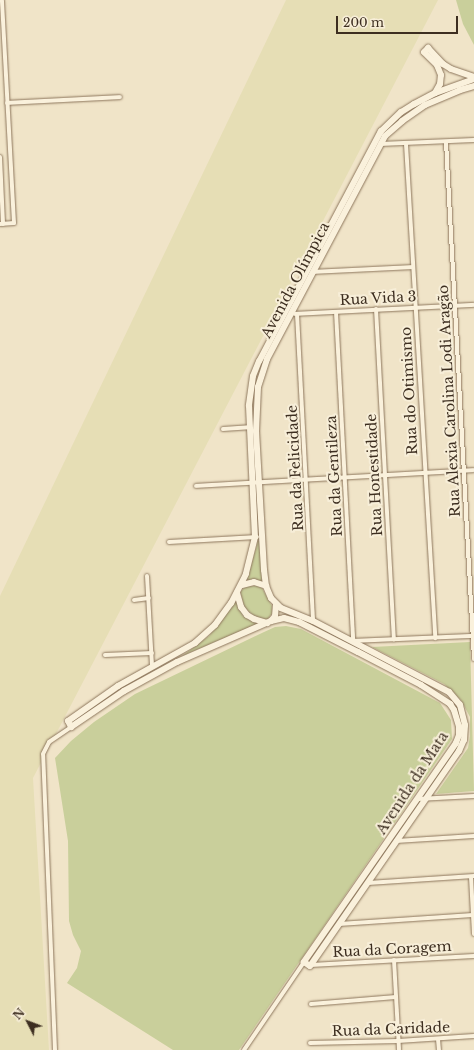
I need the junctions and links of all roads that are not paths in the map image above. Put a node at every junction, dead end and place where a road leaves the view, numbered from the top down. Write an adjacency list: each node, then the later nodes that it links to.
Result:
1 (2, 0): 2 (street)
2 (2, 49): 3 (street)
3 (2, 57): 8 (street)
4 (474, 78): 6 (street, Avenida Olímpica); 6 (street, Avenida Olímpica)
5 (474, 86): 11 (street, Avenida Olímpica)
6 (435, 93): 17 (street, Avenida Olímpica)
7 (120, 97): 8 (street)
8 (7, 104): 13 (street)
9 (474, 140): 10 (street)
10 (446, 142): 12 (street); 20 (street, Rua Alexia Carolina Lodi Aragão)
11 (380, 144): 12 (street); 18 (street, Avenida Olímpica)
12 (406, 144): 16 (street, Rua do Otimismo)
13 (10, 155): 14 (street); 15 (street)
14 (0, 157): 15 (street)
15 (2, 224)
16 (412, 267): 18 (street); 21 (street, Rua do Otimismo)
17 (306, 271): 18 (street); 24 (street, Avenida Olímpica)
18 (314, 272): 25 (street, Avenida Olímpica)
19 (474, 305): 20 (street, Rua Vida 3)
20 (455, 306): 21 (street, Rua Vida 3); 29 (street, Rua Alexia Carolina Lodi Aragão)
21 (415, 308): 22 (street, Rua Vida 3); 30 (street, Rua do Otimismo)
22 (376, 309): 23 (street, Rua Vida 3); 31 (street, Rua Honestidade)
23 (336, 312): 25 (street, Rua Vida 3); 32 (street, Rua da Gentileza)
24 (283, 314): 25 (street, Rua Vida 3); 26 (street, Avenida Olímpica)
25 (294, 314): 33 (street, Rua da Felicidade); 34 (street, Avenida Olímpica)
26 (249, 427): 27 (street); 34 (street, Avenida Olímpica)
27 (223, 429)
28 (474, 470): 29 (street)
29 (464, 471): 30 (street); 48 (street, Rua Alexia Carolina Lodi Aragão)
30 (424, 474): 31 (street); 49 (street, Rua do Otimismo)
31 (385, 476): 32 (street); 51 (street, Rua Honestidade)
32 (345, 478): 33 (street); 50 (street, Rua da Gentileza)
33 (307, 480): 34 (street); 46 (street, Rua da Felicidade)
34 (257, 483): 35 (street); 36 (street, Avenida Olímpica); 37 (street, Avenida Olímpica)
35 (196, 486)
36 (255, 537): 37 (street); 38 (street); 40 (street, Avenida Olímpica)
37 (263, 537): 41 (street, Avenida Olímpica)
38 (169, 542)
39 (147, 576): 43 (street)
40 (242, 585): 41 (street); 42 (street)
41 (266, 586): 45 (street)
42 (237, 593): 47 (street); 55 (street)
43 (148, 598): 44 (street); 52 (street)
44 (134, 600)
45 (276, 604): 46 (street, Avenida da Mata); 47 (street)
46 (313, 621): 50 (street, Avenida da Mata)
47 (269, 622): 56 (street, Avenida da Mata); 58 (street, Avenida da Mata)
48 (473, 636): 49 (street); 54 (street, Rua Alexia Carolina Lodi Aragão)
49 (435, 638): 51 (street)
50 (354, 640): 51 (street); 59 (street, Avenida da Mata)
51 (394, 640)
52 (152, 653): 53 (street); 55 (street)
53 (106, 655)
54 (474, 658)
55 (152, 666): 56 (street)
56 (71, 727): 76 (street)
57 (474, 796): 59 (street)
58 (418, 799): 59 (street); 69 (street, Avenida da Mata)
59 (426, 799): 61 (street, Avenida da Mata)
60 (474, 836): 61 (street)
61 (396, 841): 63 (street, Avenida da Mata)
62 (472, 876): 63 (street); 64 (street)
63 (368, 883): 65 (street, Avenida da Mata)
64 (473, 915): 65 (street); 66 (street)
65 (339, 924): 69 (street, Avenida da Mata)
66 (474, 934)
67 (474, 956): 68 (street, Rua da Coragem)
68 (394, 960): 69 (street, Rua da Coragem); 70 (street)
69 (307, 964): 77 (street)
70 (396, 997): 71 (street); 74 (street)
71 (311, 1004)
72 (474, 1036): 73 (street, Rua da Caridade)
73 (438, 1039): 74 (street, Rua da Caridade); 79 (street)
74 (399, 1041): 75 (street, Rua da Caridade); 78 (street)
75 (310, 1043)
76 (55, 1050)
77 (244, 1050)
78 (399, 1050)
79 (439, 1050)

